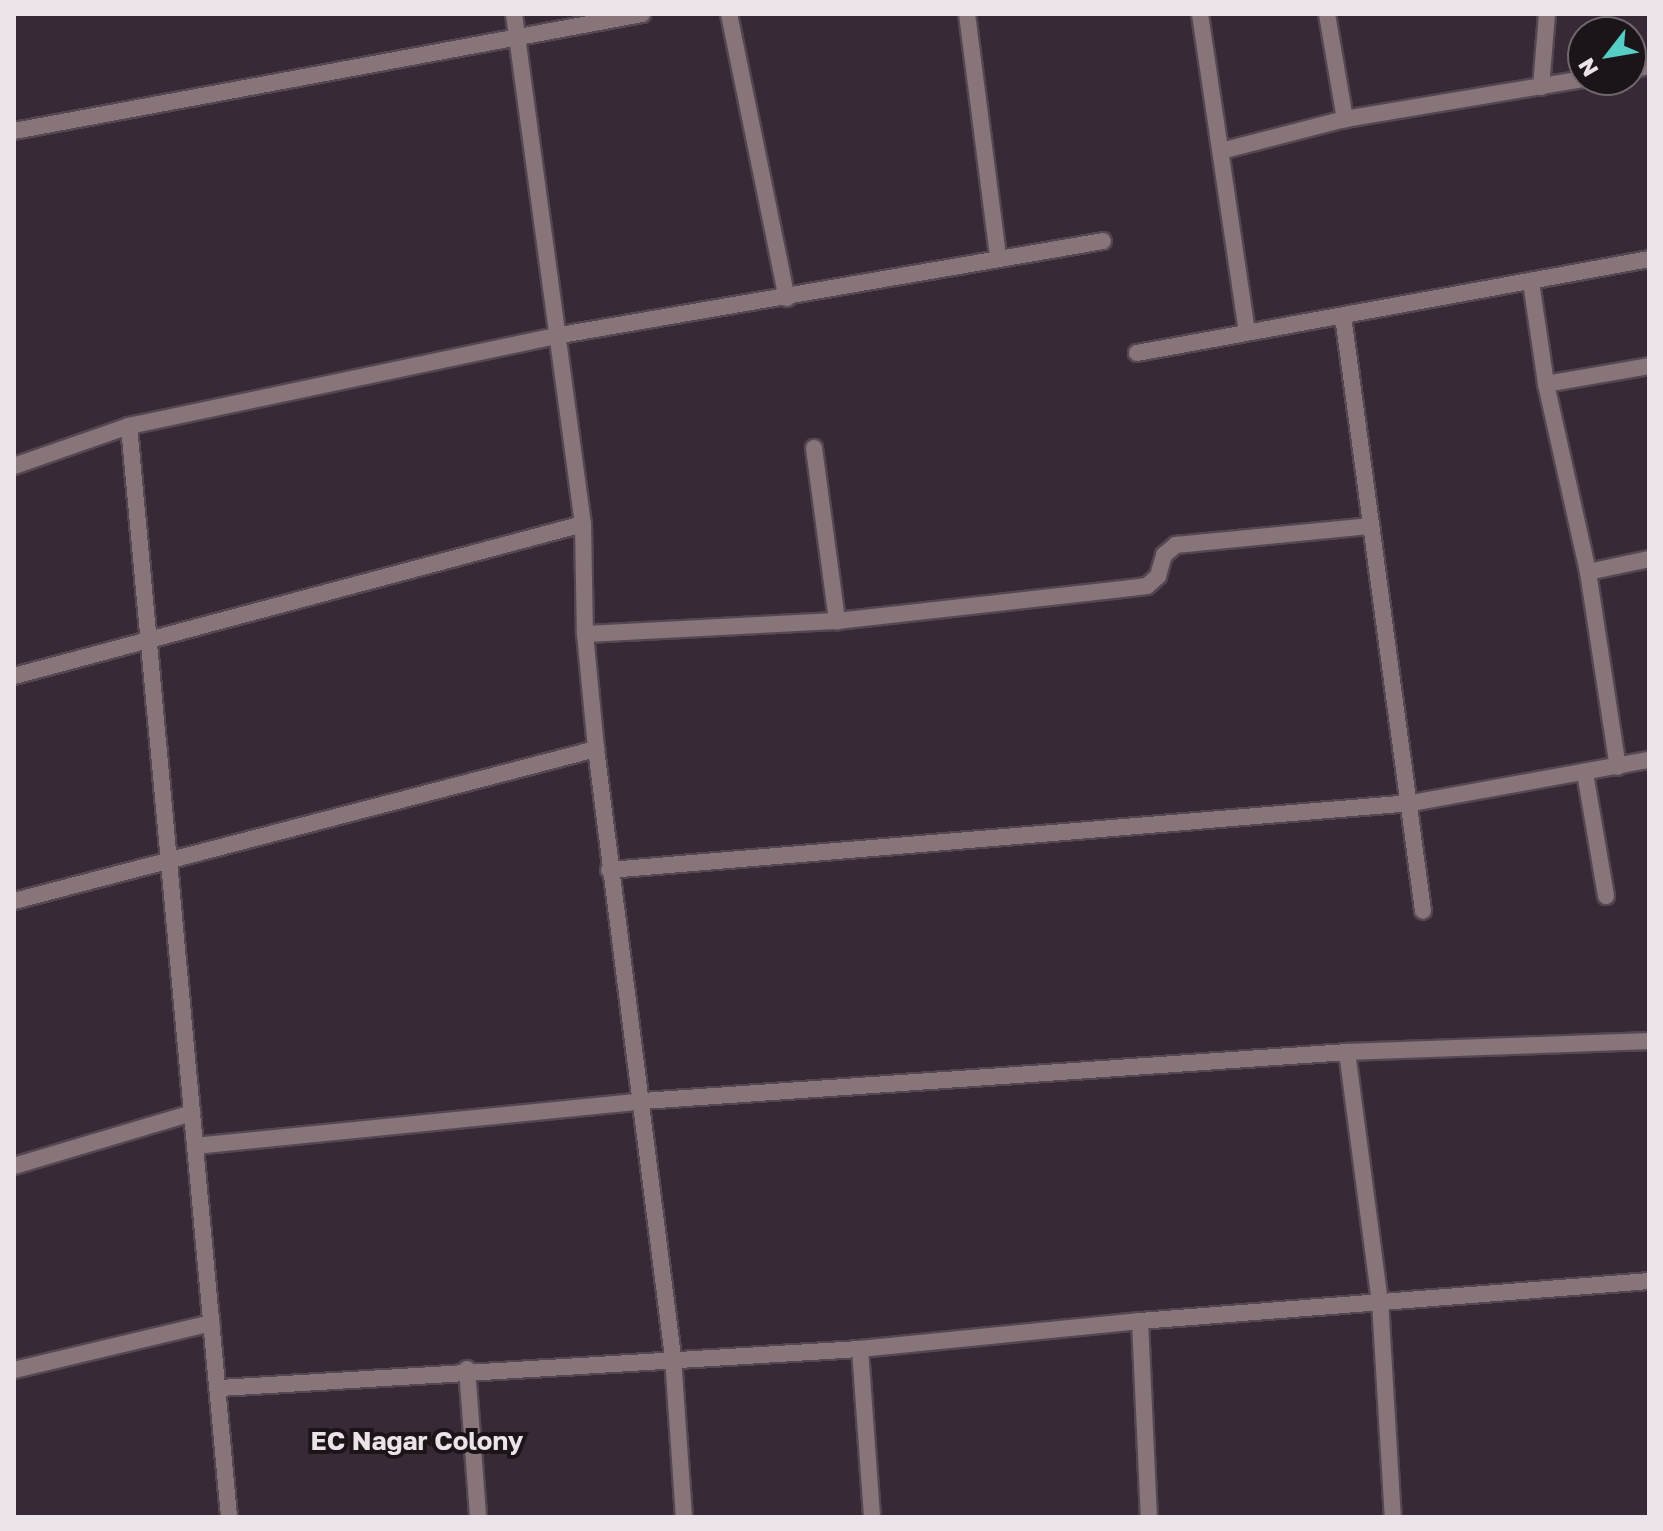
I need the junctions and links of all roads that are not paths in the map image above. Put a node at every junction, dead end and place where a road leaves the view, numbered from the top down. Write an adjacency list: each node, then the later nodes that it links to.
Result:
1 (514, 14): 8 (street)
2 (642, 14): 8 (street)
3 (729, 14): 18 (street)
4 (967, 14): 15 (street)
5 (1200, 14): 13 (street)
6 (1327, 14): 11 (street)
7 (1547, 14): 10 (street)
8 (517, 39): 12 (street); 21 (street)
9 (1567, 82): 10 (street)
10 (1541, 87): 11 (street)
11 (1345, 119): 13 (street)
12 (14, 131)
13 (1221, 151): 20 (street)
14 (1103, 241): 15 (street)
15 (998, 257): 18 (street)
16 (1649, 259): 17 (street)
17 (1531, 282): 19 (street); 24 (street)
18 (787, 298): 21 (street)
19 (1343, 316): 20 (street); 29 (street)
20 (1247, 332): 22 (street)
21 (555, 336): 25 (street); 28 (street)
22 (1137, 353)
23 (1649, 366): 24 (street)
24 (1546, 384): 31 (street)
25 (129, 426): 27 (street); 34 (street)
26 (814, 448): 32 (street)
27 (14, 466)
28 (583, 524): 33 (street); 34 (street)
29 (1371, 526): 32 (street); 40 (street)
30 (1649, 559): 31 (street)
31 (1588, 572): 38 (street)
32 (837, 621): 33 (street)
33 (585, 634): 36 (street)
34 (149, 641): 35 (street); 41 (street)
35 (14, 676)
36 (596, 749): 41 (street); 42 (street)
37 (1649, 760): 38 (street)
38 (1618, 767): 39 (street)
39 (1585, 773): 40 (street); 43 (street)
40 (1412, 803): 42 (street); 45 (street)
41 (169, 857): 44 (street); 49 (street)
42 (609, 870): 48 (street)
43 (1606, 896)
44 (14, 901)
45 (1423, 911)
46 (1649, 1041): 47 (street)
47 (1347, 1052): 48 (street); 53 (street)
48 (643, 1101): 50 (street); 57 (street)
49 (192, 1113): 50 (street); 51 (street)
50 (195, 1146): 55 (street)
51 (14, 1166)
52 (1649, 1281): 53 (street)
53 (1380, 1301): 54 (street); 66 (street)
54 (1140, 1321): 56 (street); 65 (street)
55 (211, 1323): 59 (street); 60 (street)
56 (860, 1349): 57 (street); 64 (street)
57 (673, 1357): 58 (street); 63 (street)
58 (467, 1369): 60 (street); 62 (street)
59 (14, 1370)
60 (220, 1388): 61 (street)
61 (229, 1517)
62 (478, 1517)
63 (684, 1517)
64 (872, 1517)
65 (1149, 1517)
66 (1393, 1517)

